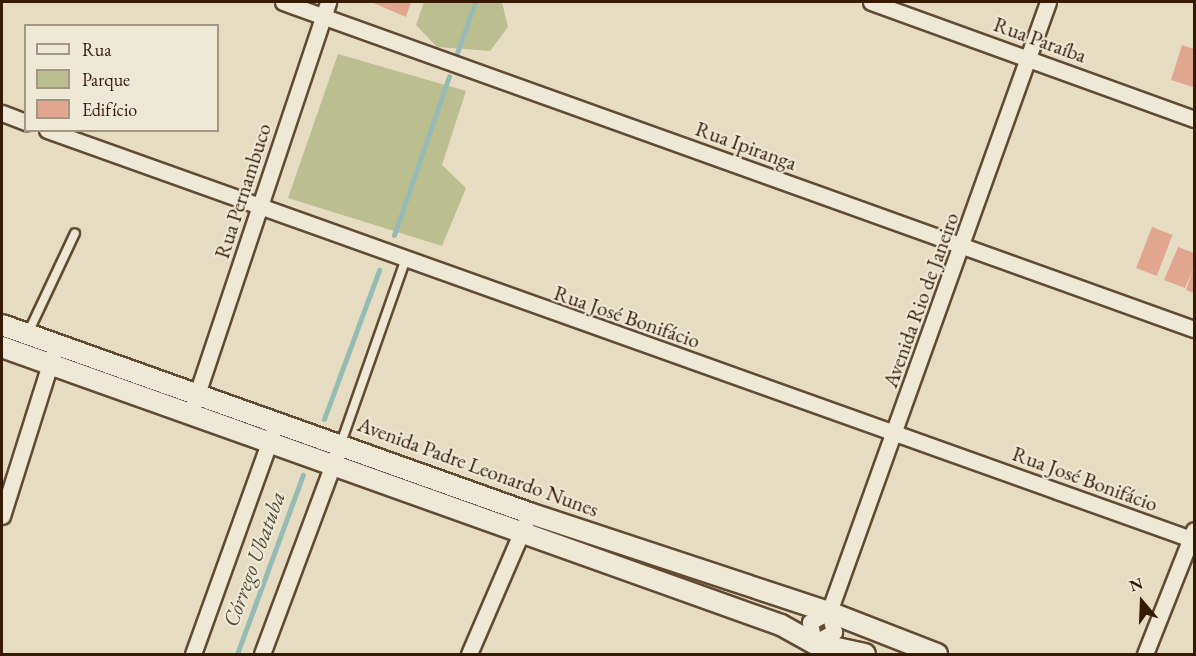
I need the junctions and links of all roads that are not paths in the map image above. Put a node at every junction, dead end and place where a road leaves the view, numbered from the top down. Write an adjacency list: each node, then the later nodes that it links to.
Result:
1 (283, 2): 5 (street, Rua Ipiranga)
2 (328, 2): 5 (street, Rua Pernambuco)
3 (871, 2): 6 (street, Rua Paraíba)
4 (1048, 2): 6 (street, Avenida Rio de Janeiro)
5 (323, 18): 11 (street, Rua Pernambuco); 13 (street, Rua Ipiranga)
6 (1028, 58): 8 (street, Rua Paraíba); 13 (street, Avenida Rio de Janeiro)
7 (2, 113): 9 (street)
8 (1194, 119)
9 (24, 122)
10 (52, 132): 11 (street, Rua José Bonifácio)
11 (258, 210): 14 (street, Rua José Bonifácio); 21 (street, Rua Pernambuco)
12 (75, 233): 17 (lane)
13 (963, 246): 16 (street, Rua Ipiranga); 24 (street, Avenida Rio de Janeiro)
14 (405, 261): 24 (street, Rua José Bonifácio); 26 (lane)
15 (2, 325): 17 (street, Avenida Padre Leonardo Nunes)
16 (1194, 329)
17 (27, 335): 18 (street, Avenida Padre Leonardo Nunes)
18 (56, 345): 20 (street); 21 (street, Avenida Padre Leonardo Nunes)
19 (2, 347): 20 (street)
20 (49, 364): 22 (street); 29 (street)
21 (198, 393): 22 (street, Rua Pernambuco); 23 (street, Avenida Padre Leonardo Nunes)
22 (188, 414): 25 (street)
23 (277, 420): 25 (street); 26 (street, Avenida Padre Leonardo Nunes)
24 (895, 433): 31 (street, Rua José Bonifácio); 32 (street, Avenida Rio de Janeiro)
25 (269, 442): 27 (street); 34 (street)
26 (340, 444): 27 (street); 28 (street, Avenida Padre Leonardo Nunes)
27 (332, 465): 30 (street); 35 (street)
28 (529, 513): 30 (street); 32 (street, Avenida Padre Leonardo Nunes)
29 (2, 516)
30 (521, 532): 33 (street); 36 (street)
31 (1193, 536): 39 (street)
32 (829, 612): 33 (street); 33 (street); 38 (street, Avenida Padre Leonardo Nunes)
33 (812, 649): 37 (street)
34 (193, 654)
35 (262, 654)
36 (469, 654)
37 (865, 654)
38 (937, 654)
39 (1145, 654)

